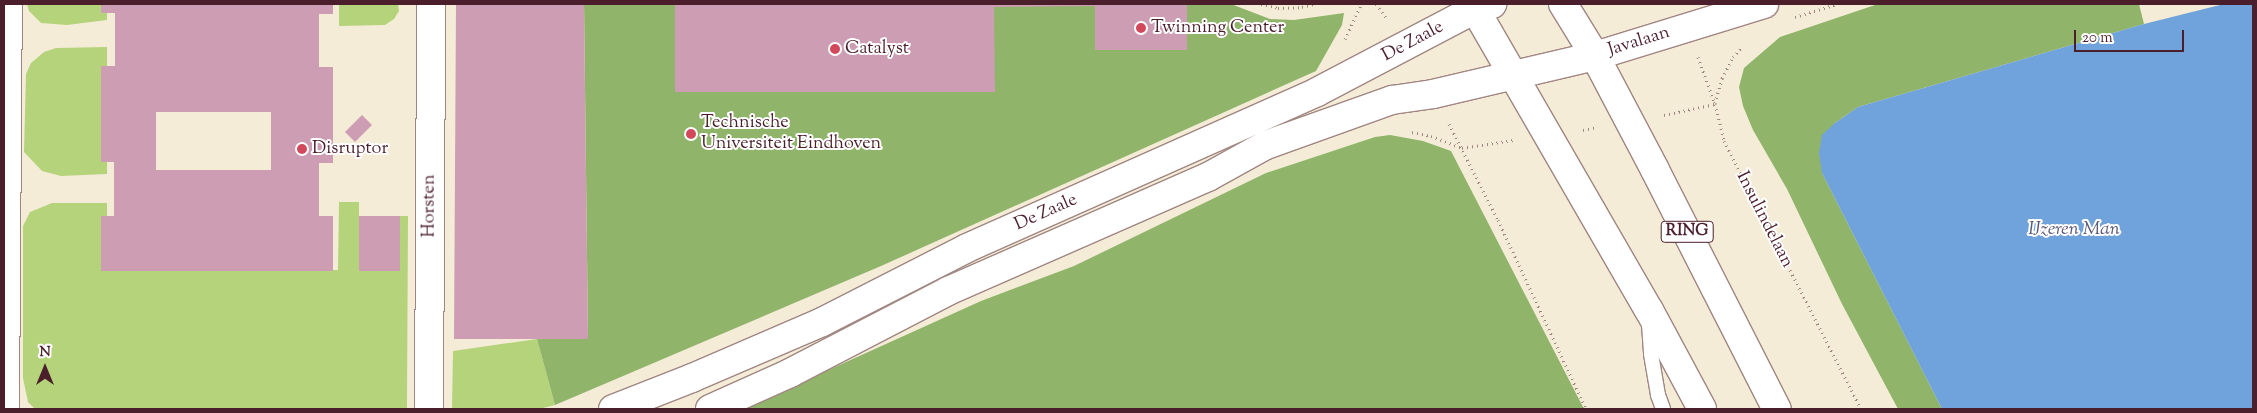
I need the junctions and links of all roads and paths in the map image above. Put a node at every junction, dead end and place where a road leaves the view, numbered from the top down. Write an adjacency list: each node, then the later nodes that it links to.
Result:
1 (8, 4): 15 (street)
2 (430, 4): 16 (street, Horsten)
3 (1260, 4): 4 (path)
4 (1314, 4)
5 (1563, 4): 9 (street, RING)
6 (1764, 4): 8 (street, Javalaan)
7 (1480, 6): 10 (street); 17 (street, De Zaale)
8 (1682, 28): 9 (street, Javalaan); 11 (path, Insulindelaan)
9 (1594, 56): 10 (street, Javalaan); 12 (street, RING)
10 (1512, 76): 13 (street); 18 (street, De Zaale)
11 (1715, 104): 12 (path); 23 (path, Insulindelaan)
12 (1630, 122): 13 (path); 22 (street, RING)
13 (1546, 136): 14 (street); 19 (path)
14 (1649, 310): 20 (lane); 21 (street)
15 (5, 409)
16 (429, 409)
17 (613, 409)
18 (710, 409)
19 (1586, 409)
20 (1663, 409)
21 (1702, 409)
22 (1777, 409)
23 (1861, 409)

